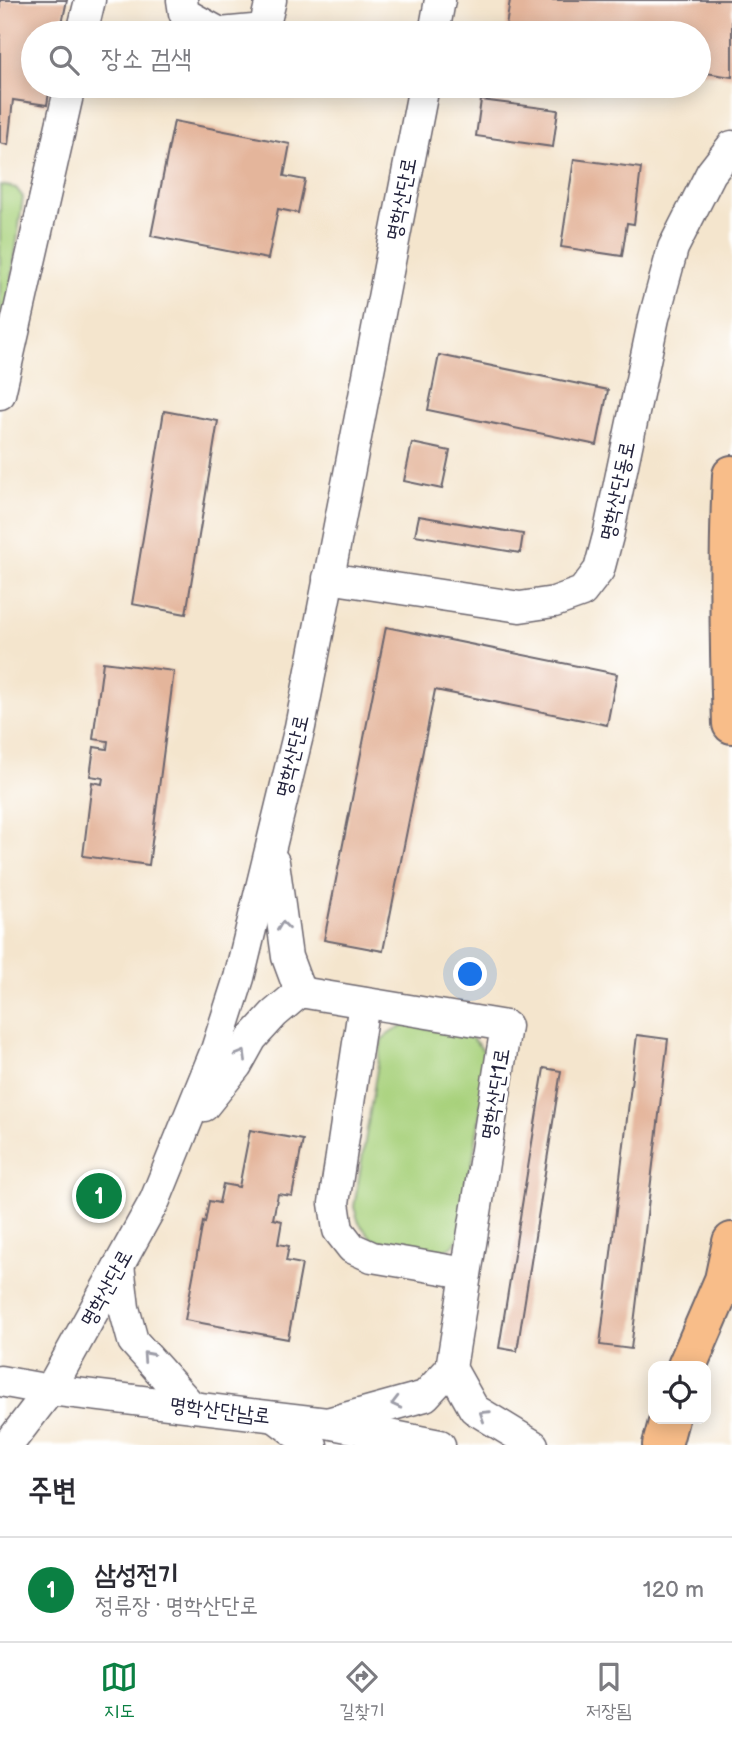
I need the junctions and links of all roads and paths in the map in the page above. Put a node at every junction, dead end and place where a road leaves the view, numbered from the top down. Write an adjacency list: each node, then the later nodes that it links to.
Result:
1 (90, 0): 5 (street)
2 (183, 0): 6 (street)
3 (271, 0): 7 (street)
4 (440, 0): 8 (street)
5 (85, 21)
6 (198, 21)
7 (266, 21)
8 (436, 21)
9 (67, 98): 12 (street)
10 (422, 98): 14 (street, 명학산단로)
11 (732, 146): 14 (street, 명학산단동로)
12 (0, 394)
13 (732, 475): 15 (main road)
14 (328, 578): 16 (street, 명학산단로)
15 (732, 724)
16 (272, 844): 17 (street, one-way to 16); 19 (street, 명학산단로)
17 (300, 992): 18 (street, 명학산단1로); 19 (street, one-way to 17)
18 (364, 1003): 22 (street); 22 (street, 명학산단1로)
19 (185, 1128): 21 (street, 명학산단로)
20 (732, 1242): 23 (main road)
21 (119, 1265): 26 (street, 명학산단로); 27 (street, one-way to 21)
22 (466, 1273): 24 (street, 명학산단1로)
23 (689, 1361)
24 (451, 1368): 29 (street, one-way to 29); 32 (street, one-way to 24)
25 (0, 1381): 26 (street, 명학산단남로)
26 (50, 1390): 27 (street, 명학산단남로); 30 (street, 명학산단로)
27 (192, 1407): 29 (street, 명학산단남로)
28 (668, 1424): 33 (main road)
29 (319, 1434): 31 (street, 명학산단남로)
30 (8, 1445)
31 (440, 1445)
32 (533, 1445)
33 (662, 1445)

